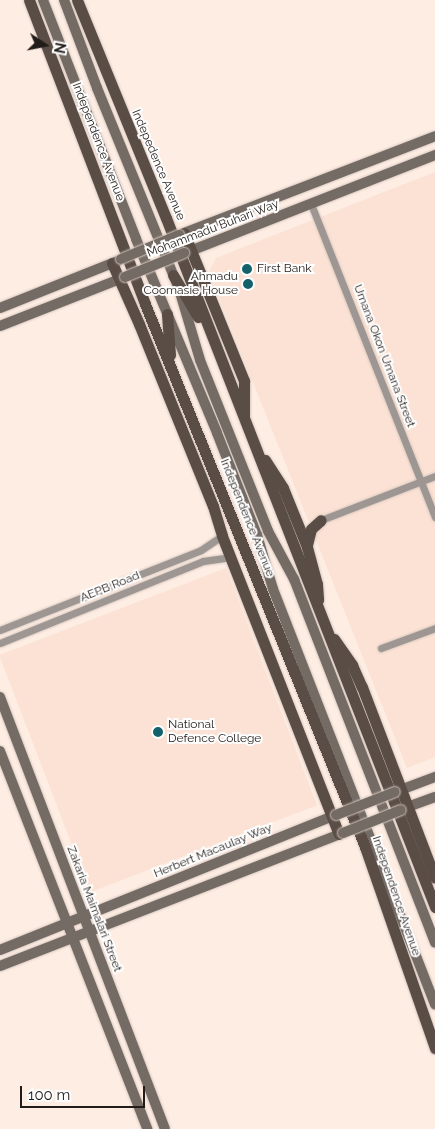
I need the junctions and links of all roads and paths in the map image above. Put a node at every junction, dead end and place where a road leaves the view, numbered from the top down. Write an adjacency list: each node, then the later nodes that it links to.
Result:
1 (29, 0): 17 (main road, Independence Avenue)
2 (43, 0): 14 (main road, Independence Avenue)
3 (64, 0): 11 (main road, Independence Avenue)
4 (77, 0): 16 (main road, Indepedence Avenue)
5 (435, 136): 8 (main road, Mohammadu Buhari Way)
6 (435, 155): 7 (main road, Mohammadu Buhari Way)
7 (311, 204): 9 (main road, Mohammadu Buhari Way); 21 (street, Umana Okon Umana Street)
8 (182, 234): 9 (main road); 10 (main road, Mohammadu Buhari Way, bridge)
9 (187, 252): 12 (main road, Mohammadu Buhari Way, bridge); 18 (main road)
10 (116, 261): 12 (main road); 13 (main road, Mohammadu Buhari Way)
11 (173, 275): 16 (main road); 48 (main road, Independence Avenue)
12 (122, 278): 15 (main road, Mohammadu Buhari Way); 25 (main road)
13 (0, 308)
14 (167, 314): 17 (main road); 51 (main road, Independence Avenue)
15 (0, 326)
16 (216, 346): 18 (main road)
17 (171, 366): 52 (main road, Independence Avenue)
18 (244, 417): 19 (main road)
19 (255, 446): 22 (main road); 28 (main road)
20 (435, 476): 21 (street)
21 (421, 482): 23 (street, Umana Okon Umana Street); 24 (street)
22 (293, 511): 24 (main road); 26 (main road)
23 (435, 517)
24 (320, 520): 26 (main road)
25 (222, 536): 27 (main road); 31 (street, AEPB Road)
26 (307, 547): 28 (main road)
27 (230, 557): 32 (street, AEPB Road); 40 (main road)
28 (318, 609): 29 (main road)
29 (324, 625): 37 (main road); 43 (main road)
30 (435, 628): 33 (street)
31 (0, 630)
32 (0, 643)
33 (381, 648)
34 (0, 697): 44 (main road, Zakaria Maimalari Street)
35 (0, 750): 45 (main road)
36 (435, 776): 37 (main road, Herbert Macaulay Way)
37 (398, 791): 39 (main road); 40 (main road, Herbert Macaulay Way, bridge)
38 (435, 797): 39 (main road)
39 (404, 808): 41 (main road, bridge); 42 (main road)
40 (334, 816): 41 (main road); 44 (main road, Herbert Macaulay Way)
41 (341, 834): 46 (main road)
42 (435, 878)
43 (435, 907)
44 (84, 918): 45 (main road, Herbert Macaulay Way); 46 (main road, Zakaria Maimalari Street)
45 (68, 924): 47 (main road); 49 (main road, Herbert Macaulay Way)
46 (90, 932): 47 (main road); 54 (main road, Zakaria Maimalari Street)
47 (73, 938): 50 (main road); 53 (main road)
48 (435, 943)
49 (0, 950)
50 (0, 966)
51 (435, 1005)
52 (435, 1048)
53 (147, 1129)
54 (165, 1129)

